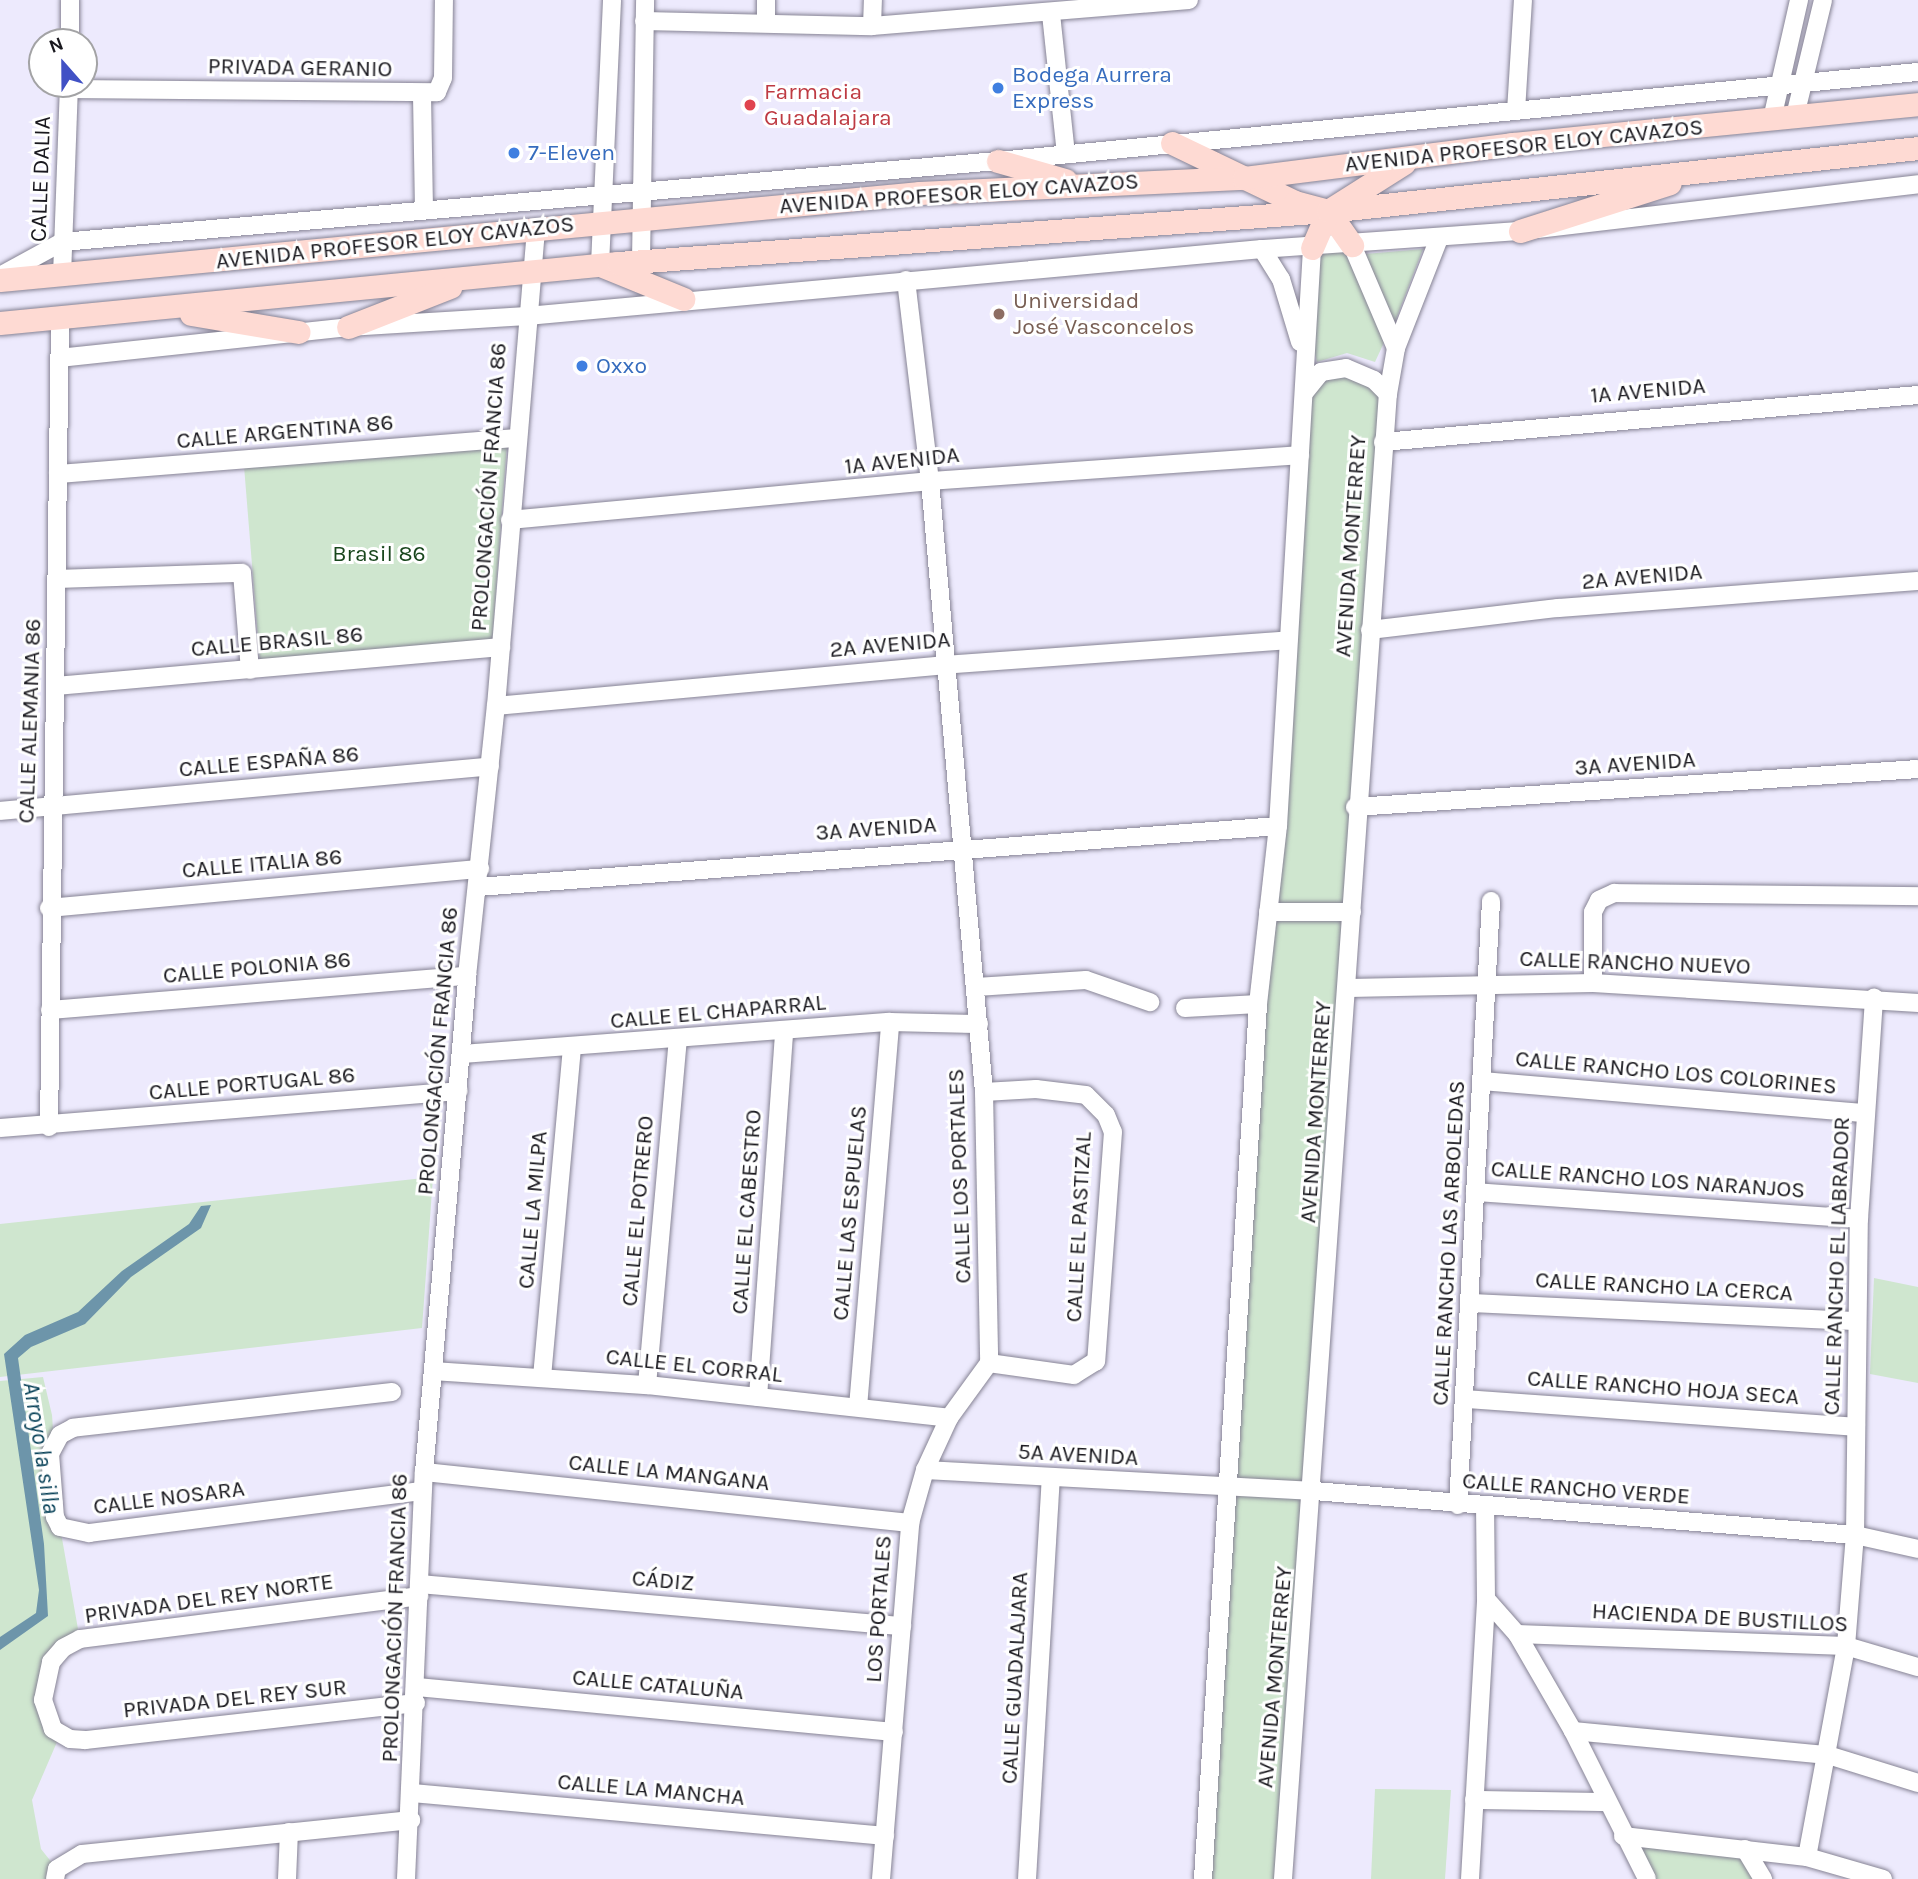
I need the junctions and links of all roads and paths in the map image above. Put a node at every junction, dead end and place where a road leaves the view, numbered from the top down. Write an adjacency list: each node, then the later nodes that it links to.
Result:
1 (70, 0): 15 (street)
2 (444, 0): 20 (street, PRIVADA GERANIO)
3 (612, 0): 35 (street)
4 (645, 0): 12 (street)
5 (766, 0): 13 (street)
6 (873, 0): 14 (street)
7 (1189, 0): 11 (street)
8 (1523, 0): 23 (street)
9 (1799, 0): 17 (street)
10 (1823, 0): 18 (street)
11 (1051, 14): 14 (street); 27 (street)
12 (644, 21): 13 (street); 34 (street)
13 (766, 23): 14 (street)
14 (872, 26)
15 (70, 28)
16 (1918, 72): 18 (street)
17 (1780, 86): 18 (street); 23 (street); 24 (street)
18 (1799, 86): 24 (street)
19 (98, 88): 20 (street, PRIVADA GERANIO)
20 (422, 95): 36 (street)
21 (69, 98): 43 (street, CALLE DALIA)
22 (1913, 100): 24 (main road, AVENIDA PROFESOR ELOY CAVAZOS)
23 (1516, 111): 25 (street)
24 (1784, 117): 28 (main road, AVENIDA PROFESOR ELOY CAVAZOS)
25 (1172, 143): 27 (street); 31 (main road)
26 (1918, 148): 30 (main road, AVENIDA PROFESOR ELOY CAVAZOS)
27 (1066, 154): 29 (street)
28 (1423, 156): 31 (main road, AVENIDA PROFESOR ELOY CAVAZOS); 37 (main road)
29 (999, 160): 33 (main road); 34 (street)
30 (1733, 164): 37 (main road, AVENIDA PROFESOR ELOY CAVAZOS); 41 (main road)
31 (1244, 178): 33 (main road, AVENIDA PROFESOR ELOY CAVAZOS); 37 (main road)
32 (1918, 184): 41 (street)
33 (1081, 185): 38 (main road, AVENIDA PROFESOR ELOY CAVAZOS)
34 (640, 190): 35 (street); 38 (street)
35 (601, 194): 36 (street); 39 (street)
36 (424, 210): 43 (street)
37 (1328, 211): 44 (main road); 45 (main road); 47 (main road, AVENIDA PROFESOR ELOY CAVAZOS)
38 (638, 219): 39 (main road, AVENIDA PROFESOR ELOY CAVAZOS); 47 (street)
39 (602, 223): 40 (main road, AVENIDA PROFESOR ELOY CAVAZOS); 48 (street)
40 (536, 229): 49 (street, PROLONGACIÓN FRANCIA 86); 50 (main road, AVENIDA PROFESOR ELOY CAVAZOS)
41 (1520, 231): 42 (street)
42 (1439, 238): 44 (street); 61 (street, AVENIDA MONTERREY)
43 (62, 242): 50 (street, CALLE DALIA); 52 (street)
44 (1352, 245): 45 (street); 61 (street)
45 (1312, 248): 46 (street); 62 (street)
46 (1262, 249): 53 (street); 62 (street)
47 (641, 261): 48 (main road, AVENIDA PROFESOR ELOY CAVAZOS)
48 (600, 265): 49 (main road, AVENIDA PROFESOR ELOY CAVAZOS); 54 (main road)
49 (531, 271): 51 (main road, AVENIDA PROFESOR ELOY CAVAZOS); 56 (street, PROLONGACIÓN FRANCIA 86)
50 (62, 276): 52 (main road, AVENIDA PROFESOR ELOY CAVAZOS)
51 (473, 277): 55 (main road, AVENIDA PROFESOR ELOY CAVAZOS); 59 (main road)
52 (0, 278)
53 (906, 280): 54 (street); 71 (street)
54 (684, 299): 56 (street)
55 (168, 309): 57 (main road, AVENIDA PROFESOR ELOY CAVAZOS); 60 (main road)
56 (527, 316): 59 (street); 67 (street, PROLONGACIÓN FRANCIA 86)
57 (60, 318): 58 (main road, AVENIDA PROFESOR ELOY CAVAZOS); 63 (street, CALLE ALEMANIA 86)
58 (0, 323)
59 (348, 327): 60 (street)
60 (298, 332): 63 (street)
61 (1396, 348): 65 (street, AVENIDA MONTERREY)
62 (1303, 352): 64 (street)
63 (59, 358): 70 (street, CALLE ALEMANIA 86)
64 (1304, 393): 65 (street); 69 (street)
65 (1388, 394): 68 (street, AVENIDA MONTERREY)
66 (1918, 395): 68 (street, 1A AVENIDA)
67 (515, 438): 70 (street, CALLE ARGENTINA 86); 72 (street, PROLONGACIÓN FRANCIA 86)
68 (1383, 442): 75 (street, AVENIDA MONTERREY)
69 (1300, 455): 71 (street, 1A AVENIDA); 76 (street)
70 (58, 474): 73 (street, CALLE ALEMANIA 86)
71 (930, 481): 72 (street, 1A AVENIDA); 78 (street)
72 (510, 520): 77 (street, PROLONGACIÓN FRANCIA 86)
73 (58, 579): 79 (street); 80 (street, CALLE ALEMANIA 86)
74 (1918, 581): 75 (street, 2A AVENIDA)
75 (1370, 629): 85 (street, AVENIDA MONTERREY)
76 (1288, 640): 78 (street, 2A AVENIDA); 87 (street)
77 (501, 647): 79 (street, CALLE BRASIL 86); 81 (street, PROLONGACIÓN FRANCIA 86)
78 (943, 665): 81 (street, 2A AVENIDA); 88 (street)
79 (250, 670): 80 (street, CALLE BRASIL 86)
80 (57, 686): 84 (street, CALLE ALEMANIA 86)
81 (496, 706): 82 (street, PROLONGACIÓN FRANCIA 86)
82 (490, 766): 84 (street, CALLE ESPAÑA 86); 89 (street, PROLONGACIÓN FRANCIA 86)
83 (1918, 769): 85 (street, 3A AVENIDA)
84 (53, 807): 86 (street, CALLE ESPAÑA 86); 92 (street, CALLE ALEMANIA 86)
85 (1355, 807): 94 (street, AVENIDA MONTERREY)
86 (0, 811)
87 (1278, 825): 88 (street, 3A AVENIDA); 93 (street)
88 (960, 848): 89 (street, 3A AVENIDA); 98 (street)
89 (479, 878): 92 (street, CALLE ITALIA 86); 95 (street, PROLONGACIÓN FRANCIA 86)
90 (1918, 897): 96 (street)
91 (1491, 901): 97 (street, CALLE RANCHO LAS ARBOLEDAS)
92 (50, 908): 105 (street, CALLE ALEMANIA 86)
93 (1268, 912): 94 (street); 103 (street)
94 (1352, 912): 99 (street, AVENIDA MONTERREY)
95 (467, 976): 105 (street, CALLE POLONIA 86); 111 (street, PROLONGACIÓN FRANCIA 86)
96 (1593, 982): 97 (street, CALLE RANCHO NUEVO); 100 (street, CALLE RANCHO NUEVO)
97 (1487, 984): 99 (street, CALLE RANCHO NUEVO); 112 (street, CALLE RANCHO LAS ARBOLEDAS)
98 (976, 987): 101 (street); 107 (street, CALLE LOS PORTALES)
99 (1349, 988): 137 (street, AVENIDA MONTERREY)
100 (1874, 998): 102 (street, CALLE RANCHO NUEVO); 115 (street, CALLE RANCHO EL LABRADOR)
101 (1150, 1002)
102 (1918, 1003)
103 (1258, 1004): 104 (street); 135 (street)
104 (1185, 1008)
105 (50, 1010): 116 (street, CALLE ALEMANIA 86)
106 (890, 1022): 107 (street, CALLE EL CHAPARRAL); 108 (street, CALLE EL CHAPARRAL); 129 (street, CALLE LAS ESPUELAS)
107 (979, 1024): 114 (street, CALLE LOS PORTALES)
108 (784, 1031): 109 (street, CALLE EL CHAPARRAL); 127 (street, CALLE EL CABESTRO)
109 (678, 1041): 110 (street, CALLE EL CHAPARRAL); 125 (street, CALLE EL POTRERO)
110 (572, 1049): 111 (street, CALLE EL CHAPARRAL); 124 (street, CALLE LA MILPA)
111 (462, 1054): 113 (street, PROLONGACIÓN FRANCIA 86)
112 (1482, 1081): 115 (street, CALLE RANCHO LOS COLORINES); 118 (street, CALLE RANCHO LAS ARBOLEDAS)
113 (459, 1091): 116 (street, CALLE PORTUGAL 86); 123 (street, PROLONGACIÓN FRANCIA 86)
114 (984, 1092): 122 (street, CALLE LOS PORTALES); 122 (street, CALLE EL PASTIZAL)
115 (1866, 1113): 119 (street, CALLE RANCHO EL LABRADOR)
116 (49, 1127): 117 (street, CALLE PORTUGAL 86)
117 (0, 1128)
118 (1475, 1192): 119 (street, CALLE RANCHO LOS NARANJOS); 120 (street, CALLE RANCHO LAS ARBOLEDAS)
119 (1859, 1219): 121 (street, CALLE RANCHO EL LABRADOR)
120 (1471, 1303): 121 (street, CALLE RANCHO LA CERCA); 128 (street, CALLE RANCHO LAS ARBOLEDAS)
121 (1856, 1321): 131 (street, CALLE RANCHO EL LABRADOR)
122 (989, 1363): 130 (street, LOS PORTALES)
123 (434, 1371): 124 (street, CALLE EL CORRAL); 133 (street, PROLONGACIÓN FRANCIA 86)
124 (542, 1377): 125 (street, CALLE EL CORRAL)
125 (647, 1385): 127 (street, CALLE EL CORRAL)
126 (392, 1392): 136 (street, CALLE NOSARA)
127 (758, 1397): 129 (street, CALLE EL CORRAL)
128 (1466, 1399): 131 (street, CALLE RANCHO HOJA SECA); 138 (street, CALLE RANCHO LAS ARBOLEDAS)
129 (858, 1407): 130 (street, CALLE EL CORRAL)
130 (949, 1418): 132 (street, LOS PORTALES)
131 (1856, 1427): 141 (street, CALLE RANCHO EL LABRADOR)
132 (925, 1470): 134 (street, 5A AVENIDA); 140 (street, LOS PORTALES)
133 (424, 1472): 136 (street, PROLONGACIÓN FRANCIA 86); 140 (street, CALLE LA MANGANA)
134 (1051, 1480): 135 (street, 5A AVENIDA); 168 (street, CALLE GUADALAJARA)
135 (1229, 1486): 137 (street, CALLE RANCHO VERDE); 169 (street)
136 (422, 1491): 143 (street, PROLONGACIÓN FRANCIA 86)
137 (1314, 1492): 138 (street, CALLE RANCHO VERDE); 170 (street, AVENIDA MONTERREY)
138 (1458, 1505): 139 (street, CALLE RANCHO VERDE)
139 (1485, 1507): 141 (street, CALLE RANCHO VERDE); 144 (street)
140 (910, 1523): 145 (street, LOS PORTALES)
141 (1855, 1535): 142 (street, CALLE RANCHO VERDE); 147 (street, CALLE RANCHO EL LABRADOR)
142 (1918, 1549)
143 (419, 1590): 145 (street, CÁDIZ); 149 (street, PROLONGACIÓN FRANCIA 86); 152 (street, PRIVADA DEL REY NORTE)
144 (1486, 1599): 146 (street); 156 (street)
145 (902, 1626): 151 (street, LOS PORTALES)
146 (1517, 1634): 147 (street, HACIENDA DE BUSTILLOS); 150 (street)
147 (1846, 1646): 148 (street, HACIENDA DE BUSTILLOS); 153 (street, CALLE RANCHO EL LABRADOR)
148 (1918, 1667)
149 (417, 1695): 151 (street, CALLE CATALUÑA); 152 (street, PRIVADA DEL REY SUR); 155 (street, PROLONGACIÓN FRANCIA 86)
150 (1573, 1731): 153 (street); 157 (street)
151 (894, 1732): 160 (street, LOS PORTALES)
152 (60, 1735)
153 (1828, 1755): 154 (street); 163 (street, CALLE RANCHO EL LABRADOR)
154 (1918, 1783)
155 (413, 1793): 158 (street, PROLONGACIÓN FRANCIA 86); 160 (street, CALLE LA MANCHA)
156 (1474, 1800): 157 (street); 171 (street)
157 (1606, 1802): 161 (street)
158 (411, 1820): 159 (street); 166 (street, PROLONGACIÓN FRANCIA 86)
159 (289, 1832): 164 (street); 165 (street)
160 (886, 1836): 167 (street, LOS PORTALES)
161 (1623, 1836): 162 (street); 172 (street)
162 (1745, 1849): 163 (street); 173 (street)
163 (1807, 1857): 174 (street)
164 (55, 1879)
165 (287, 1879)
166 (406, 1879)
167 (881, 1879)
168 (1027, 1879)
169 (1203, 1879)
170 (1283, 1879)
171 (1470, 1879)
172 (1647, 1879)
173 (1763, 1879)
174 (1884, 1879)

